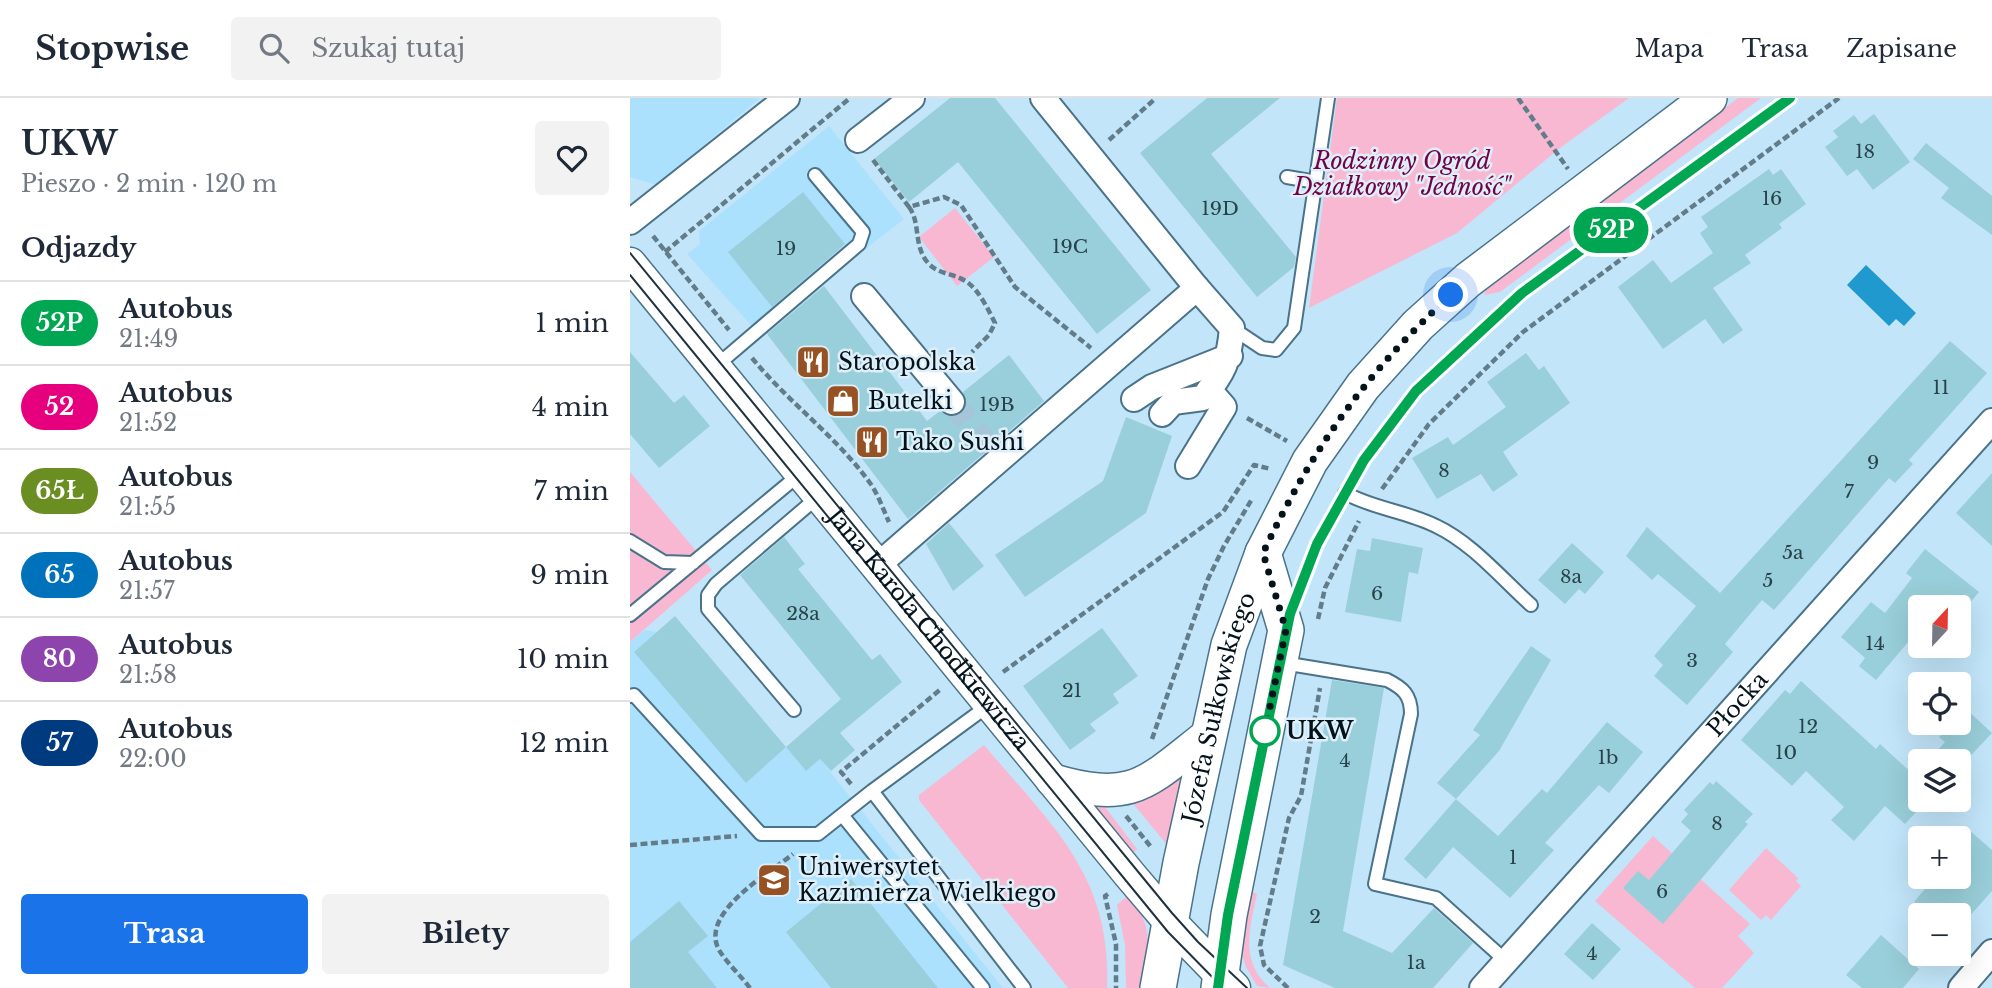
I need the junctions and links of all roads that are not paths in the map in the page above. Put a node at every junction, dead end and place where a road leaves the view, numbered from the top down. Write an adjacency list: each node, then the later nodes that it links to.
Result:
1 (787, 98): 10 (street)
2 (912, 98): 6 (street)
3 (1043, 98): 12 (street)
4 (1328, 98): 9 (lane)
5 (1709, 98): 26 (main road, Józefa Sułkowskiego)
6 (858, 140)
7 (814, 175): 16 (lane)
8 (1287, 177): 9 (lane)
9 (1316, 182): 14 (lane)
10 (633, 219)
11 (630, 264): 16 (street, Jana Karola Chodkiewicza)
12 (1197, 288): 14 (street); 28 (street)
13 (864, 296): 19 (street)
14 (1231, 328): 15 (street)
15 (1230, 356): 17 (street); 18 (street)
16 (714, 367): 23 (street, Jana Karola Chodkiewicza)
17 (1217, 398): 20 (street); 22 (street)
18 (1135, 399)
19 (951, 402)
20 (1162, 414)
21 (1992, 421): 41 (street, Płocka)
22 (1188, 466)
23 (810, 484): 27 (lane); 28 (street, Jana Karola Chodkiewicza); 34 (lane)
24 (1345, 493): 29 (lane)
25 (630, 541): 27 (lane)
26 (1263, 553): 31 (main road); 35 (main road, Józefa Sułkowskiego)
27 (693, 563): 30 (lane)
28 (877, 566): 32 (street, Jana Karola Chodkiewicza)
29 (1531, 605)
30 (630, 615)
31 (1292, 653): 41 (lane); 42 (main road, Józefa Sułkowskiego)
32 (998, 694): 36 (street, Jana Karola Chodkiewicza); 37 (lane)
33 (630, 696): 38 (lane)
34 (794, 710)
35 (1209, 734): 36 (street); 39 (main road, Józefa Sułkowskiego)
36 (1052, 780): 39 (street, Jana Karola Chodkiewicza)
37 (867, 795): 38 (lane); 44 (lane)
38 (842, 814): 43 (lane)
39 (1170, 922): 42 (street, Jana Karola Chodkiewicza); 45 (main road, Józefa Sułkowskiego)
40 (1992, 952): 47 (street)
41 (1506, 961): 46 (street, Płocka)
42 (1224, 983)
43 (983, 988)
44 (1024, 988)
45 (1158, 988)
46 (1482, 988)
47 (1961, 988)

